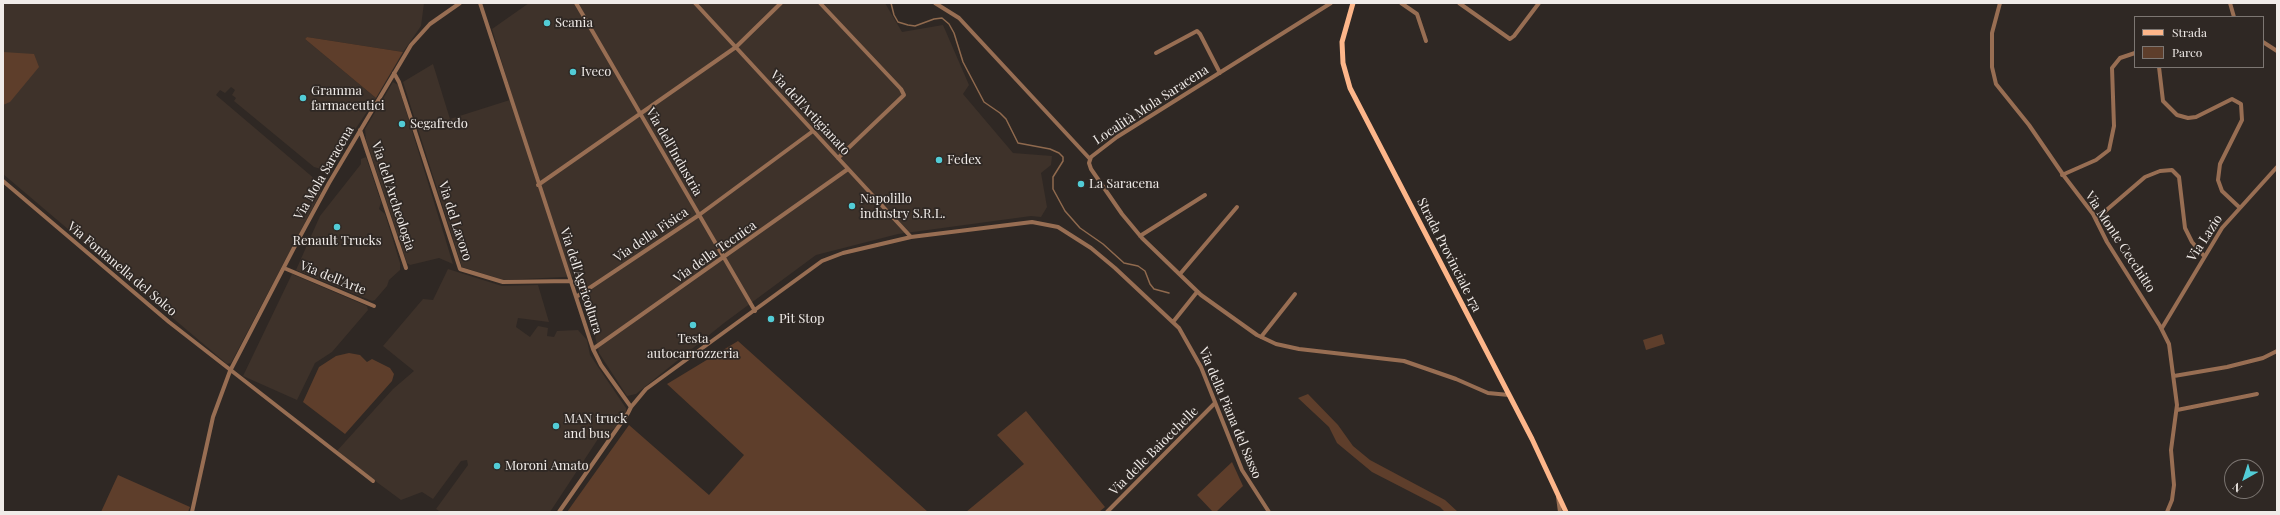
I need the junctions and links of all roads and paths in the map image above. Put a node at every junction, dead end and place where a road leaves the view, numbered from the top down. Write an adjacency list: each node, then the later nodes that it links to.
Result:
1 (460, 3): 23 (street, Via Mola Saracena)
2 (480, 3): 34 (street, Via dell'Agricoltura)
3 (576, 3): 25 (street, Via dell'Industria)
4 (695, 3): 18 (street, Via dell'Artigianato)
5 (781, 3): 18 (street)
6 (820, 3): 28 (street)
7 (935, 3): 29 (street)
8 (1331, 3): 24 (street, Località Mola Saracena)
9 (1353, 3): 61 (main road, Strada Provinciale 17a)
10 (1401, 3): 16 (street)
11 (1459, 3): 12 (street)
12 (1539, 3)
13 (2000, 3): 32 (street, Via Monte Cecchitto)
14 (2230, 3): 15 (street)
15 (2234, 16)
16 (1426, 41)
17 (2264, 43): 19 (street)
18 (736, 47): 25 (street); 27 (street, Via dell'Artigianato)
19 (2277, 51)
20 (1156, 53): 24 (street)
21 (2134, 53): 32 (street)
22 (2160, 68): 37 (street)
23 (394, 73): 26 (street, Via Mola Saracena); 47 (street, Via del Lavoro)
24 (1220, 73): 29 (street, Località Mola Saracena)
25 (641, 115): 34 (street); 38 (street, Via dell'Industria)
26 (360, 130): 44 (street, Via Mola Saracena); 45 (street, Via dell'Archeologia)
27 (814, 131): 28 (street, Via dell'Artigianato); 38 (street, Via della Fisica)
28 (838, 158): 31 (street, Via dell'Artigianato)
29 (1090, 159): 40 (street, Località Mola Saracena)
30 (2277, 167): 37 (street, Via Lazio)
31 (848, 169): 41 (street, Via dell'Artigianato); 43 (street, Via della Tecnica)
32 (2062, 174): 39 (street, Via Monte Cecchitto)
33 (3, 181): 58 (street, Via Fontanella del Solco)
34 (538, 185): 47 (street, Via dell'Agricoltura)
35 (1205, 195): 40 (street)
36 (1237, 207): 46 (street)
37 (2239, 207): 42 (street, Via Lazio)
38 (699, 215): 43 (street, Via dell'Industria); 50 (street, Via della Fisica)
39 (2096, 219): 42 (street); 54 (street, Via Monte Cecchitto)
40 (1140, 236): 46 (street, Località Mola Saracena)
41 (911, 237): 52 (street, Via della Piana del Sasso); 53 (street, Via della Piana del Sasso)
42 (2204, 256): 54 (street, Via Lazio)
43 (724, 258): 52 (street, Via dell'Industria); 56 (street, Via della Tecnica)
44 (284, 268): 51 (street, Via dell'Arte); 58 (street, Via Mola Saracena)
45 (406, 268)
46 (1180, 274): 48 (street, Località Mola Saracena)
47 (571, 281): 50 (street, Via dell'Agricoltura)
48 (1197, 292): 53 (street); 55 (street, Località Mola Saracena)
49 (1295, 294): 55 (street)
50 (576, 297): 56 (street, Via dell'Agricoltura)
51 (374, 306)
52 (755, 311): 63 (street)
53 (1173, 322): 62 (street, Via della Piana del Sasso)
54 (2162, 328): 59 (street, Via Monte Cecchitto)
55 (1261, 337): 61 (street, Località Mola Saracena)
56 (593, 350): 63 (street, Via dell'Agricoltura)
57 (2277, 350): 59 (street)
58 (230, 371): 65 (street, Via Fontanella del Solco); 67 (street, Via Mola Saracena)
59 (2174, 376): 64 (street, Via Monte Cecchitto)
60 (2257, 394): 64 (street)
61 (1509, 395): 66 (main road, Strada Provinciale 17a)
62 (1215, 404): 69 (street, Via delle Baiocchelle); 70 (street, Via della Piana del Sasso)
63 (631, 407): 68 (street)
64 (2177, 410): 73 (street, Via Monte Cecchitto)
65 (372, 481)
66 (1557, 491): 71 (street); 72 (main road, Strada Provinciale 17a)
67 (192, 512)
68 (559, 512)
69 (1108, 512)
70 (1269, 512)
71 (1560, 512)
72 (1566, 512)
73 (2167, 512)

